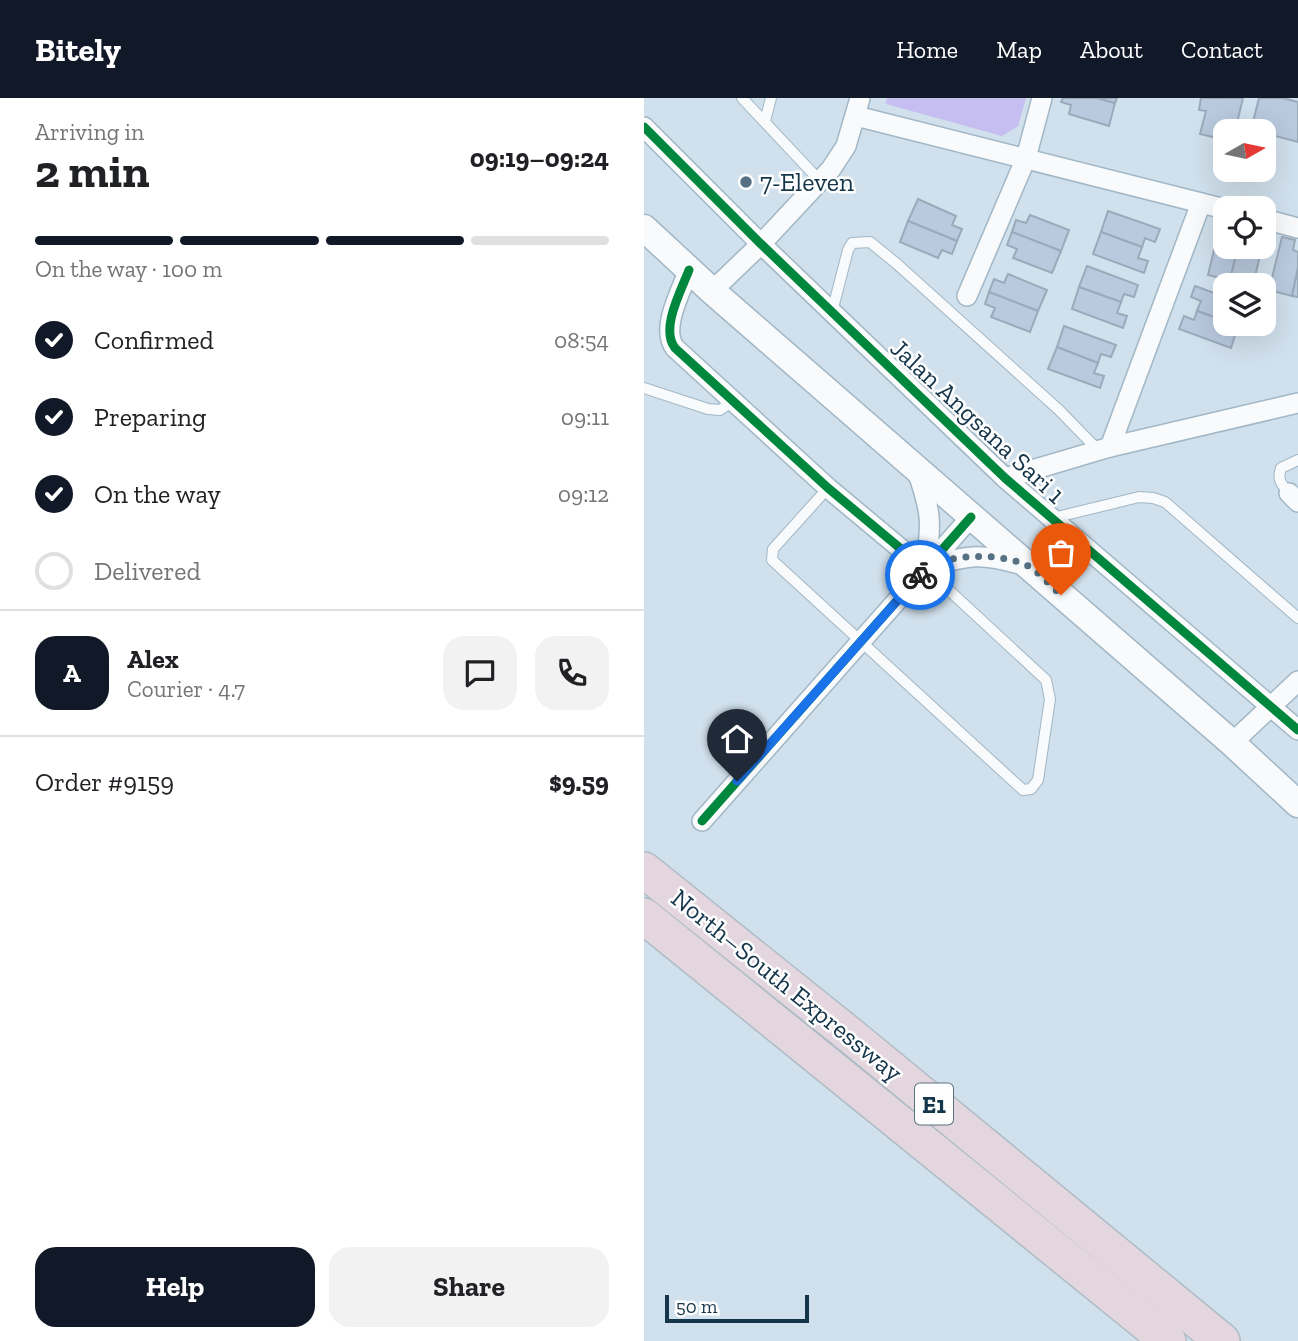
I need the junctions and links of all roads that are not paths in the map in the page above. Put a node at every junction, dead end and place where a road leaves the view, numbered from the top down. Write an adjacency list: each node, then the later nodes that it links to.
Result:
1 (742, 98): 5 (lane)
2 (771, 98): 5 (lane)
3 (1042, 98): 7 (street)
4 (858, 107): 7 (street); 8 (street)
5 (765, 121): 8 (lane)
6 (644, 127): 14 (street, Jalan Angsana Sari 1)
7 (1026, 158): 9 (street); 17 (street)
8 (820, 181): 14 (street)
9 (1201, 202): 10 (street); 22 (street)
10 (1213, 206)
11 (1276, 222): 13 (street)
12 (644, 228): 15 (main road)
13 (1298, 228)
14 (761, 244): 16 (street); 18 (street, Jalan Angsana Sari 1)
15 (689, 270): 16 (main road); 20 (street)
16 (712, 291): 24 (main road)
17 (967, 296)
18 (832, 312): 22 (lane); 25 (street, Jalan Angsana Sari 1)
19 (644, 388): 20 (lane)
20 (733, 401): 26 (street)
21 (1298, 403): 22 (street)
22 (1105, 449): 25 (street)
23 (1298, 460): 27 (lane)
24 (917, 470): 28 (main road); 31 (street)
25 (1005, 478): 29 (street, Jalan Angsana Sari 1)
26 (828, 488): 31 (street); 33 (lane)
27 (1293, 498)
28 (971, 517): 30 (main road); 31 (street)
29 (1052, 518): 32 (lane); 35 (street, Jalan Angsana Sari 1)
30 (1028, 566): 31 (street); 37 (main road)
31 (925, 569): 33 (street); 33 (lane)
32 (1298, 618)
33 (860, 643): 39 (street)
34 (1298, 681): 35 (street)
35 (1271, 707): 36 (street, Jalan Angsana Sari 1); 37 (street)
36 (1298, 730)
37 (1233, 743): 38 (main road)
38 (1298, 804)
39 (702, 821)
40 (644, 870): 43 (highway, North–South Expressway / E1)
41 (644, 916): 42 (highway, North–South Expressway / E1)
42 (1168, 1341)
43 (1222, 1341)

